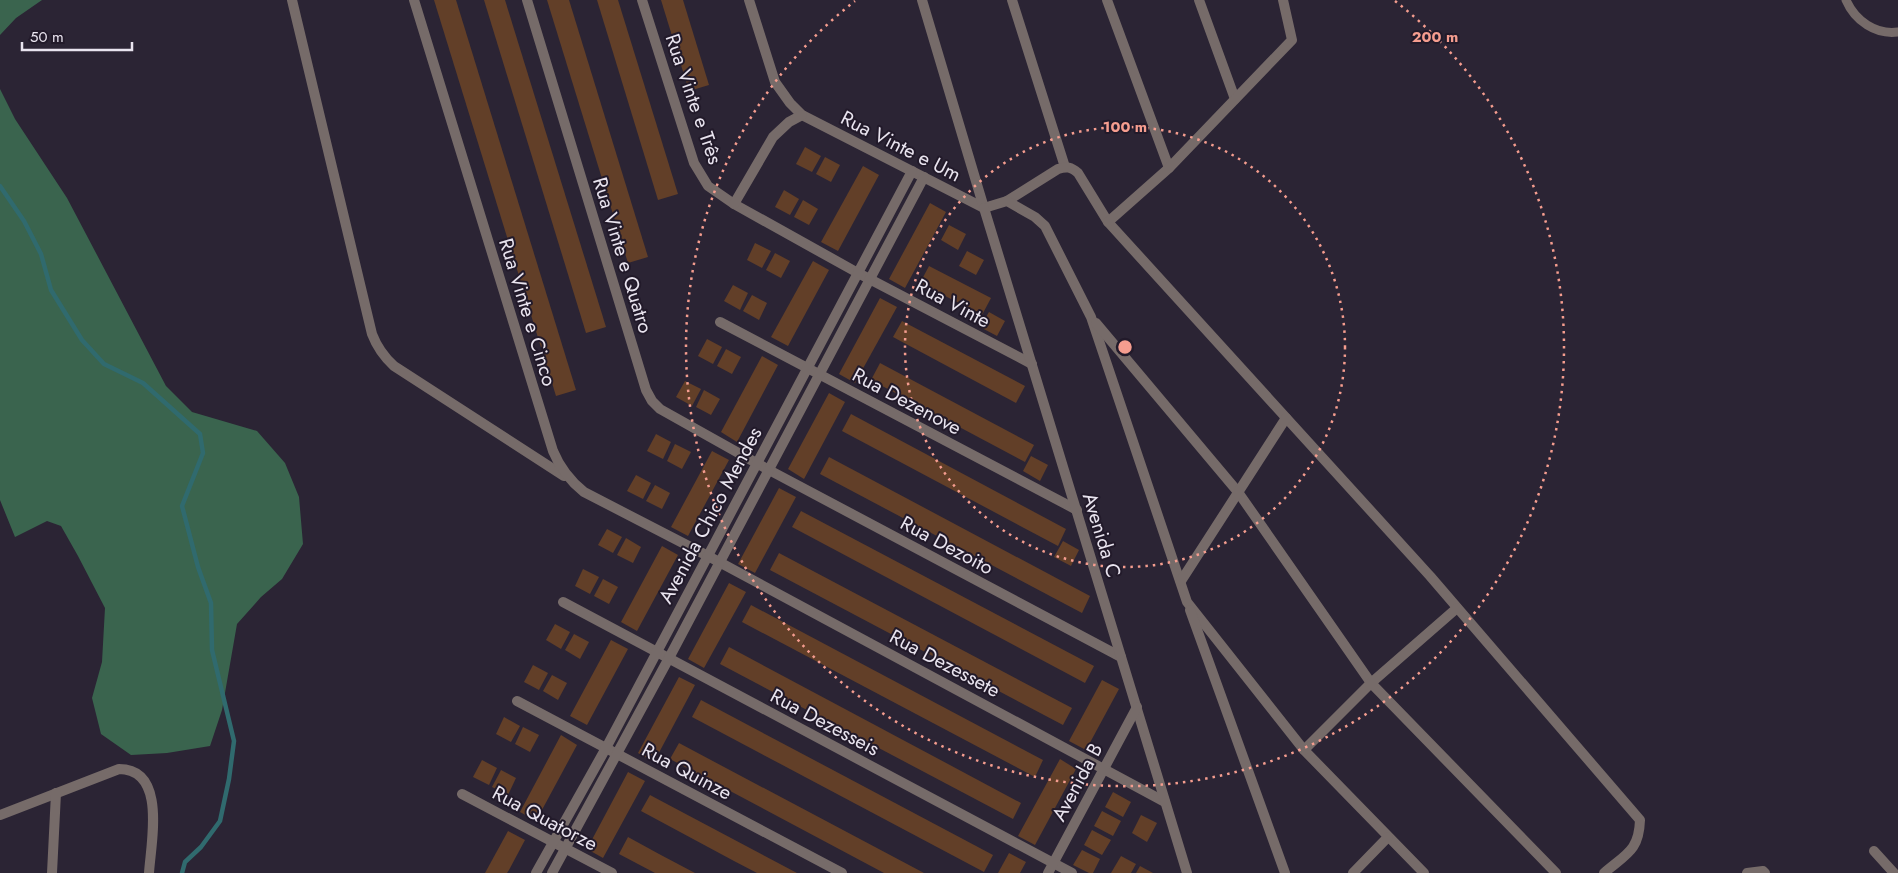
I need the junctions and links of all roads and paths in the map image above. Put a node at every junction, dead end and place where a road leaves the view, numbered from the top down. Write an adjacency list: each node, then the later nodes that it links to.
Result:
1 (292, 0): 33 (street)
2 (414, 0): 33 (street, Rua Vinte e Cinco)
3 (527, 0): 31 (street, Rua Vinte e Quatro)
4 (642, 0): 20 (street, Rua Vinte e Três)
5 (749, 0): 14 (street)
6 (922, 0): 21 (street, Avenida C)
7 (1012, 0): 15 (street)
8 (1107, 0): 16 (street)
9 (1199, 0): 13 (street)
10 (1283, 0): 13 (street)
11 (1846, 0): 12 (lane)
12 (1898, 32)
13 (1235, 99): 16 (street)
14 (802, 115): 17 (street, Rua Vinte e Um); 20 (street)
15 (1065, 167): 19 (street); 22 (street)
16 (1169, 168): 22 (street)
17 (912, 171): 18 (street, Rua Vinte e Um); 23 (street, Avenida Chico Mendes)
18 (924, 177): 21 (street, Rua Vinte e Um); 24 (street, Avenida Chico Mendes)
19 (1007, 201): 21 (street); 25 (street)
20 (734, 204): 23 (street, Rua Vinte e Três)
21 (984, 208): 27 (street, Avenida C)
22 (1108, 222): 30 (street)
23 (858, 273): 24 (street, Rua Vinte); 28 (street, Avenida Chico Mendes)
24 (870, 279): 27 (street, Rua Vinte); 29 (street, Avenida Chico Mendes)
25 (1091, 317): 34 (street); 38 (street)
26 (720, 322): 28 (street, Rua Dezenove)
27 (1032, 364): 35 (street, Avenida C)
28 (808, 368): 29 (street, Rua Dezenove); 31 (street, Avenida Chico Mendes)
29 (819, 374): 32 (street, Avenida Chico Mendes); 35 (street, Rua Dezenove)
30 (1286, 418): 34 (street); 41 (street)
31 (757, 464): 32 (street, Rua Dezoito); 36 (street, Avenida Chico Mendes)
32 (768, 470): 37 (street, Avenida Chico Mendes); 43 (street, Rua Dezoito)
33 (571, 481): 36 (street, Rua Vinte e Cinco)
34 (1238, 492): 38 (street); 45 (street)
35 (1076, 510): 43 (street, Avenida C)
36 (708, 556): 37 (street, Rua Dezessete); 42 (street, Avenida Chico Mendes)
37 (719, 562): 44 (street, Avenida Chico Mendes); 51 (street, Rua Dezessete)
38 (1180, 581): 40 (street)
39 (563, 602): 42 (street, Rua Dezesseis)
40 (1187, 602): 49 (street); 70 (street)
41 (1457, 608): 45 (street); 74 (street)
42 (657, 652): 44 (street, Rua Dezesseis); 48 (street, Avenida Chico Mendes)
43 (1121, 657): 47 (street, Avenida C)
44 (669, 658): 50 (street, Avenida Chico Mendes); 60 (street, Rua Dezesseis)
45 (1371, 682): 49 (street); 73 (street)
46 (516, 700): 48 (street, Rua Quinze)
47 (1137, 707): 51 (street, Avenida B); 54 (street, Avenida C)
48 (606, 748): 50 (street, Rua Quinze); 57 (street, Avenida Chico Mendes)
49 (1304, 750): 56 (street)
50 (616, 754): 58 (street, Avenida Chico Mendes); 66 (street, Rua Quinze)
51 (1104, 768): 54 (street, Rua Dezessete); 60 (street, Avenida B)
52 (56, 793): 55 (street); 61 (street); 62 (street)
53 (462, 794): 57 (street, Rua Quatorze)
54 (1165, 802): 69 (street, Avenida C)
55 (0, 815)
56 (1388, 837): 71 (street); 72 (street)
57 (553, 842): 58 (street, Rua Quatorze); 63 (street, Avenida Chico Mendes)
58 (566, 849): 64 (street, Avenida Chico Mendes); 65 (street, Rua Quatorze)
59 (1874, 851): 77 (street)
60 (1053, 863): 67 (street, Avenida B); 68 (street, Rua Dezesseis)
61 (52, 873)
62 (149, 873)
63 (536, 873)
64 (552, 873)
65 (612, 873)
66 (842, 873)
67 (1048, 873)
68 (1072, 873)
69 (1187, 873)
70 (1285, 873)
71 (1353, 873)
72 (1424, 873)
73 (1556, 873)
74 (1604, 873)
75 (1747, 873): 76 (street)
76 (1765, 873)
77 (1894, 873)

